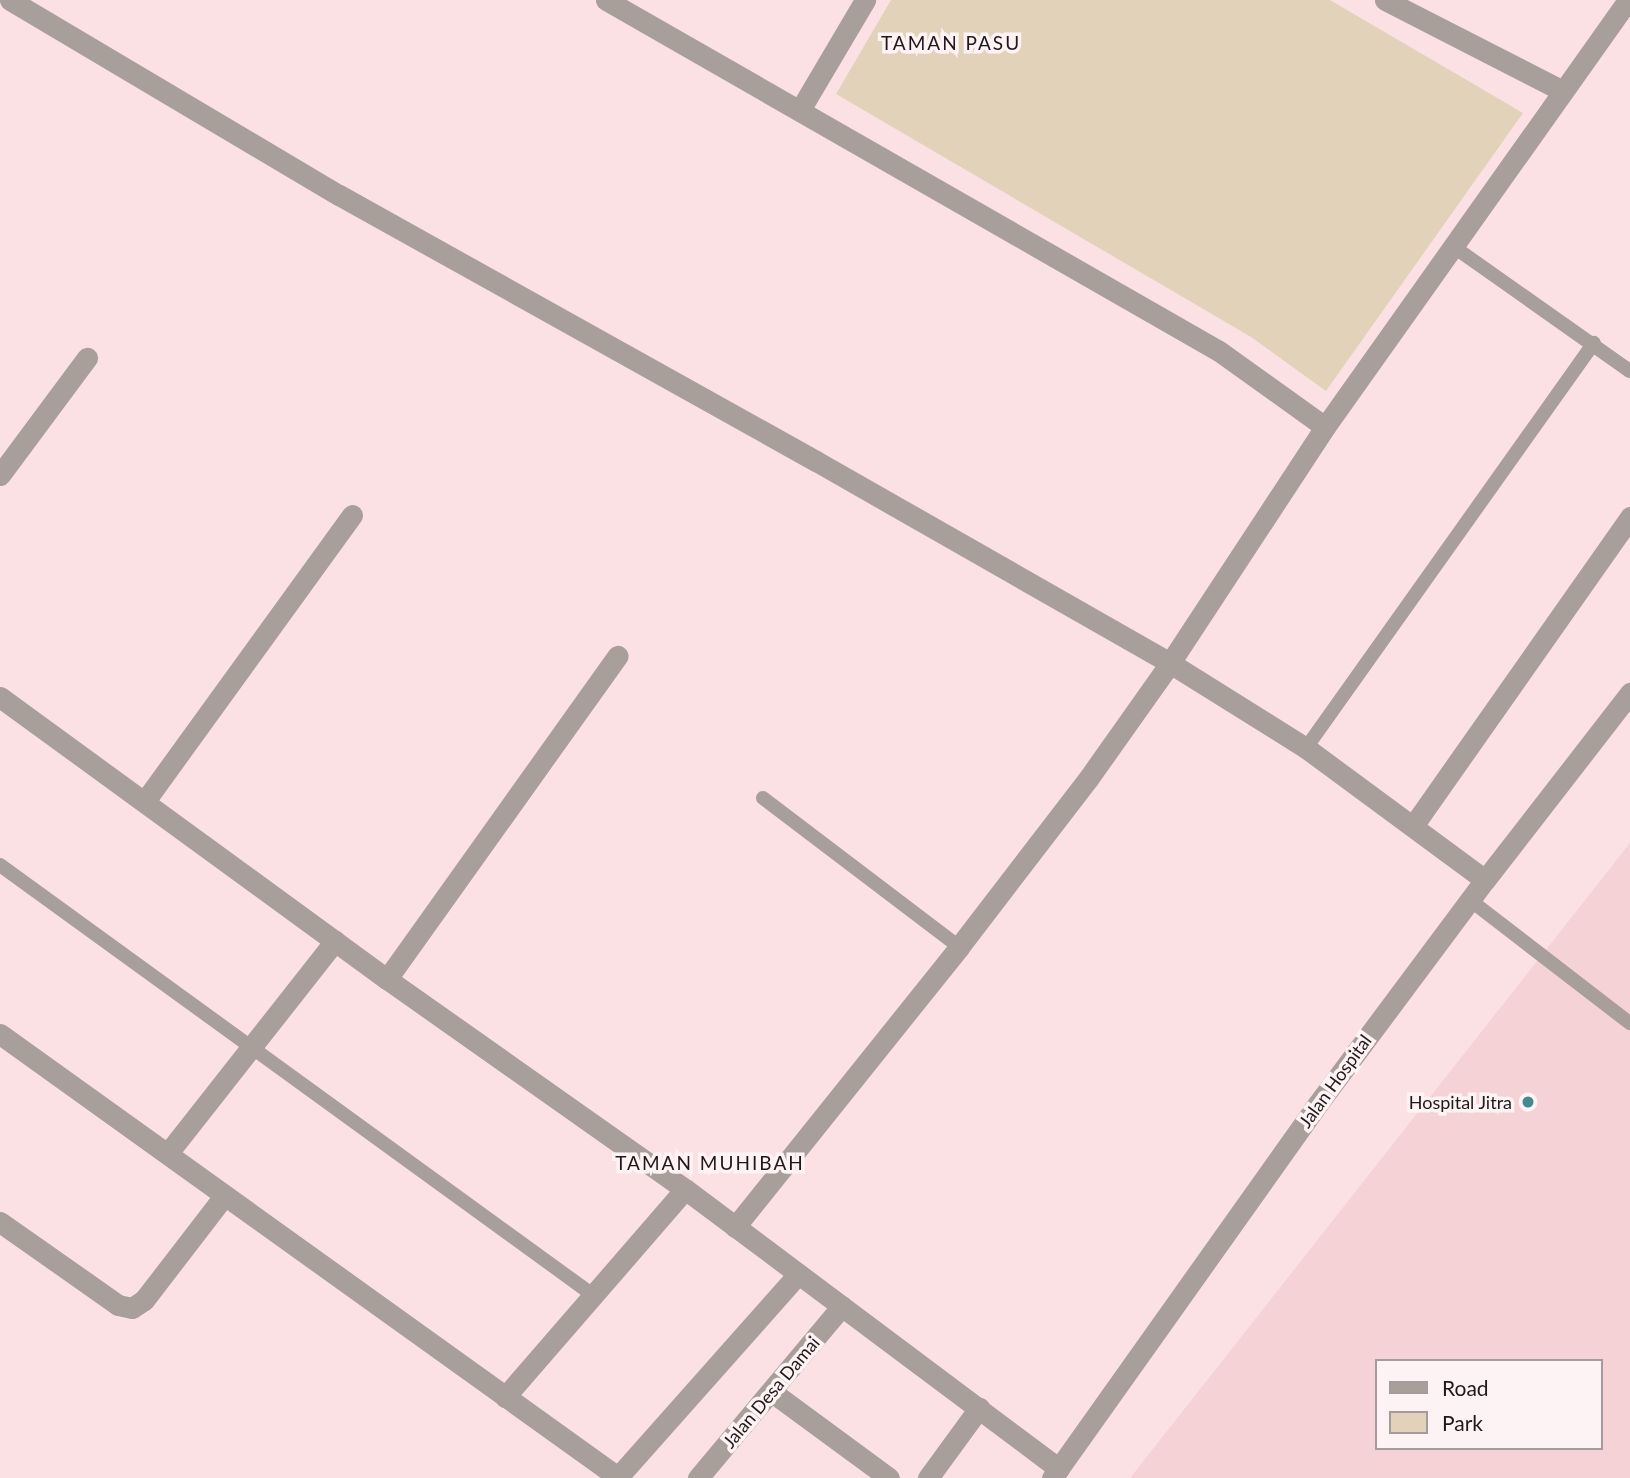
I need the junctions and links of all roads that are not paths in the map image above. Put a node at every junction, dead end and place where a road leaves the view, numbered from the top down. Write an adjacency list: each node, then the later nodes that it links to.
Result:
1 (10, 0): 17 (street)
2 (607, 0): 7 (street)
3 (865, 0): 7 (street)
4 (1385, 0): 6 (street)
5 (1628, 0): 6 (street)
6 (1563, 91): 8 (street)
7 (800, 110): 12 (street)
8 (1454, 247): 9 (lane); 12 (street)
9 (1594, 343): 11 (lane); 20 (lane)
10 (87, 358): 13 (street)
11 (1630, 371)
12 (1325, 427): 17 (street)
13 (0, 475)
14 (352, 515): 22 (street)
15 (1630, 517): 23 (street)
16 (617, 656): 29 (street)
17 (1170, 663): 20 (street); 28 (street)
18 (1630, 693): 25 (street, Jalan Hospital)
19 (0, 697): 22 (street)
20 (1306, 748): 23 (street)
21 (762, 799): 28 (lane)
22 (145, 801): 27 (street)
23 (1413, 826): 25 (street)
24 (0, 865): 32 (lane)
25 (1485, 880): 26 (street, Jalan Hospital)
26 (1470, 900): 30 (lane); 44 (street, Jalan Hospital)
27 (335, 942): 29 (street); 32 (street)
28 (959, 947): 37 (street)
29 (387, 979): 34 (street)
30 (1630, 1023)
31 (0, 1034): 33 (street)
32 (253, 1046): 33 (street); 39 (lane)
33 (168, 1153): 35 (street)
34 (685, 1189): 37 (street); 39 (street)
35 (224, 1196): 36 (street); 42 (street)
36 (0, 1222)
37 (735, 1227): 38 (street)
38 (798, 1274): 40 (street); 45 (street)
39 (593, 1295): 42 (street)
40 (842, 1306): 41 (street, Jalan Desa Damai); 43 (street)
41 (772, 1392): 46 (street, Jalan Desa Damai); 47 (street)
42 (505, 1397): 45 (street)
43 (979, 1408): 44 (street); 48 (street)
44 (1056, 1473)
45 (618, 1477)
46 (698, 1478)
47 (889, 1478)
48 (928, 1478)

